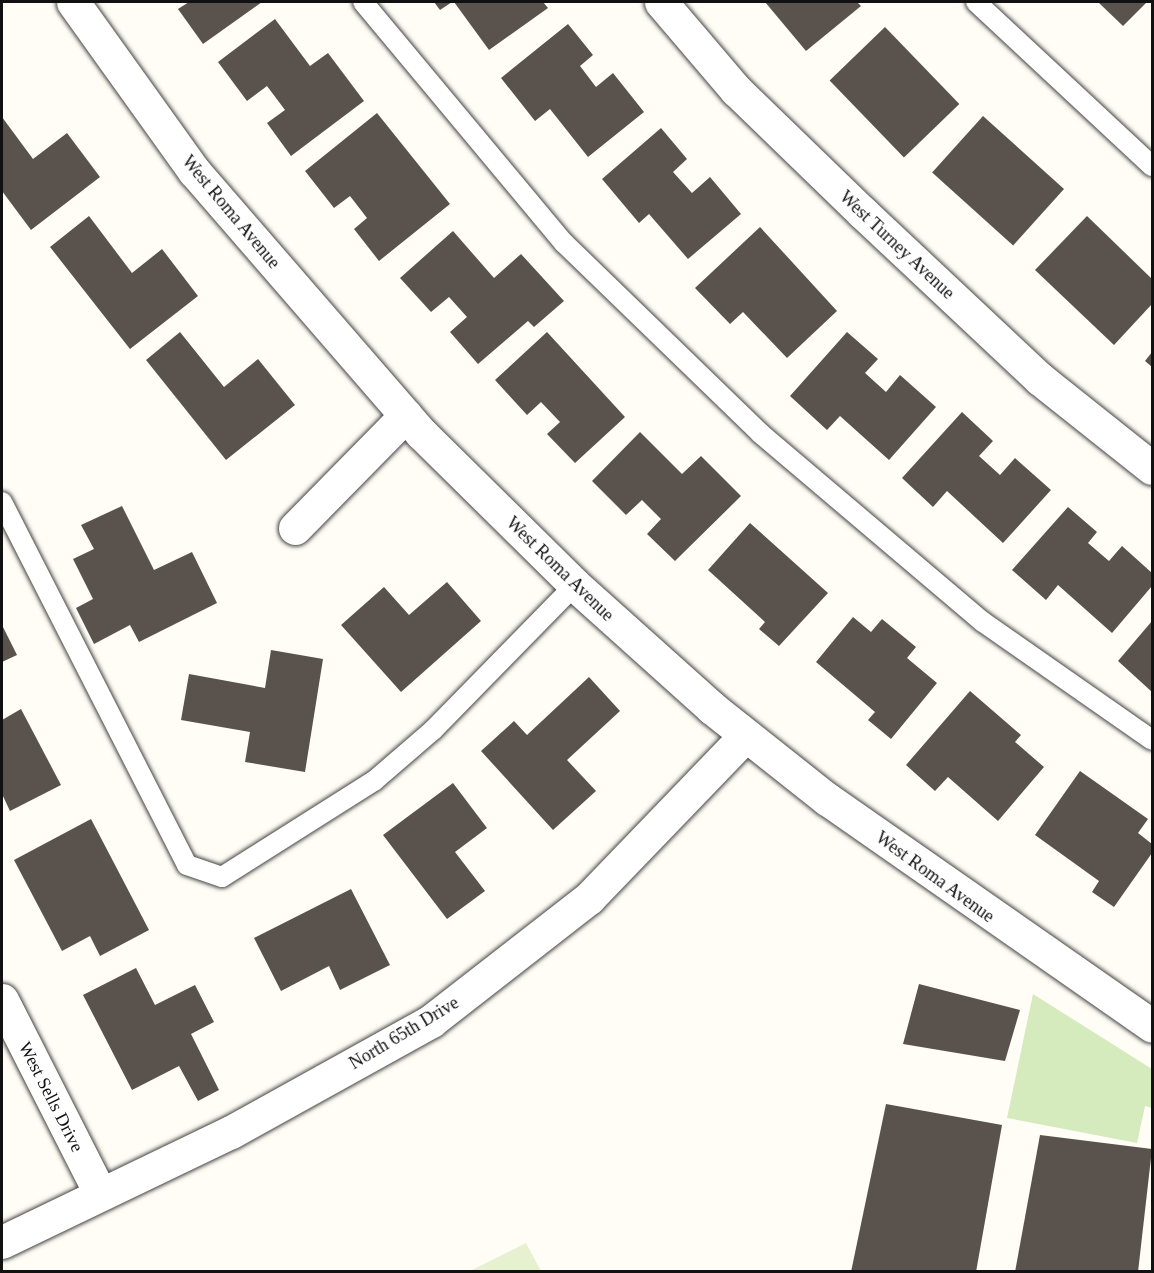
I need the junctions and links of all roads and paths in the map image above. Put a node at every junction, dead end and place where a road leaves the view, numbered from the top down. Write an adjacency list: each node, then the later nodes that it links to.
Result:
1 (73, 2): 6 (street, West Roma Avenue)
2 (363, 2): 12 (lane)
3 (661, 2): 7 (street, West Turney Avenue)
4 (976, 2): 5 (lane)
5 (1152, 166)
6 (406, 415): 9 (street); 10 (street, West Roma Avenue)
7 (1152, 468)
8 (2, 502): 10 (lane)
9 (295, 528)
10 (575, 585): 11 (street, West Roma Avenue)
11 (745, 736): 14 (street, West Roma Avenue); 15 (street, North 65th Drive)
12 (1152, 740)
13 (2, 1000): 15 (street, West Sells Drive)
14 (1152, 1026)
15 (100, 1193): 16 (street, North 65th Drive)
16 (2, 1242)

